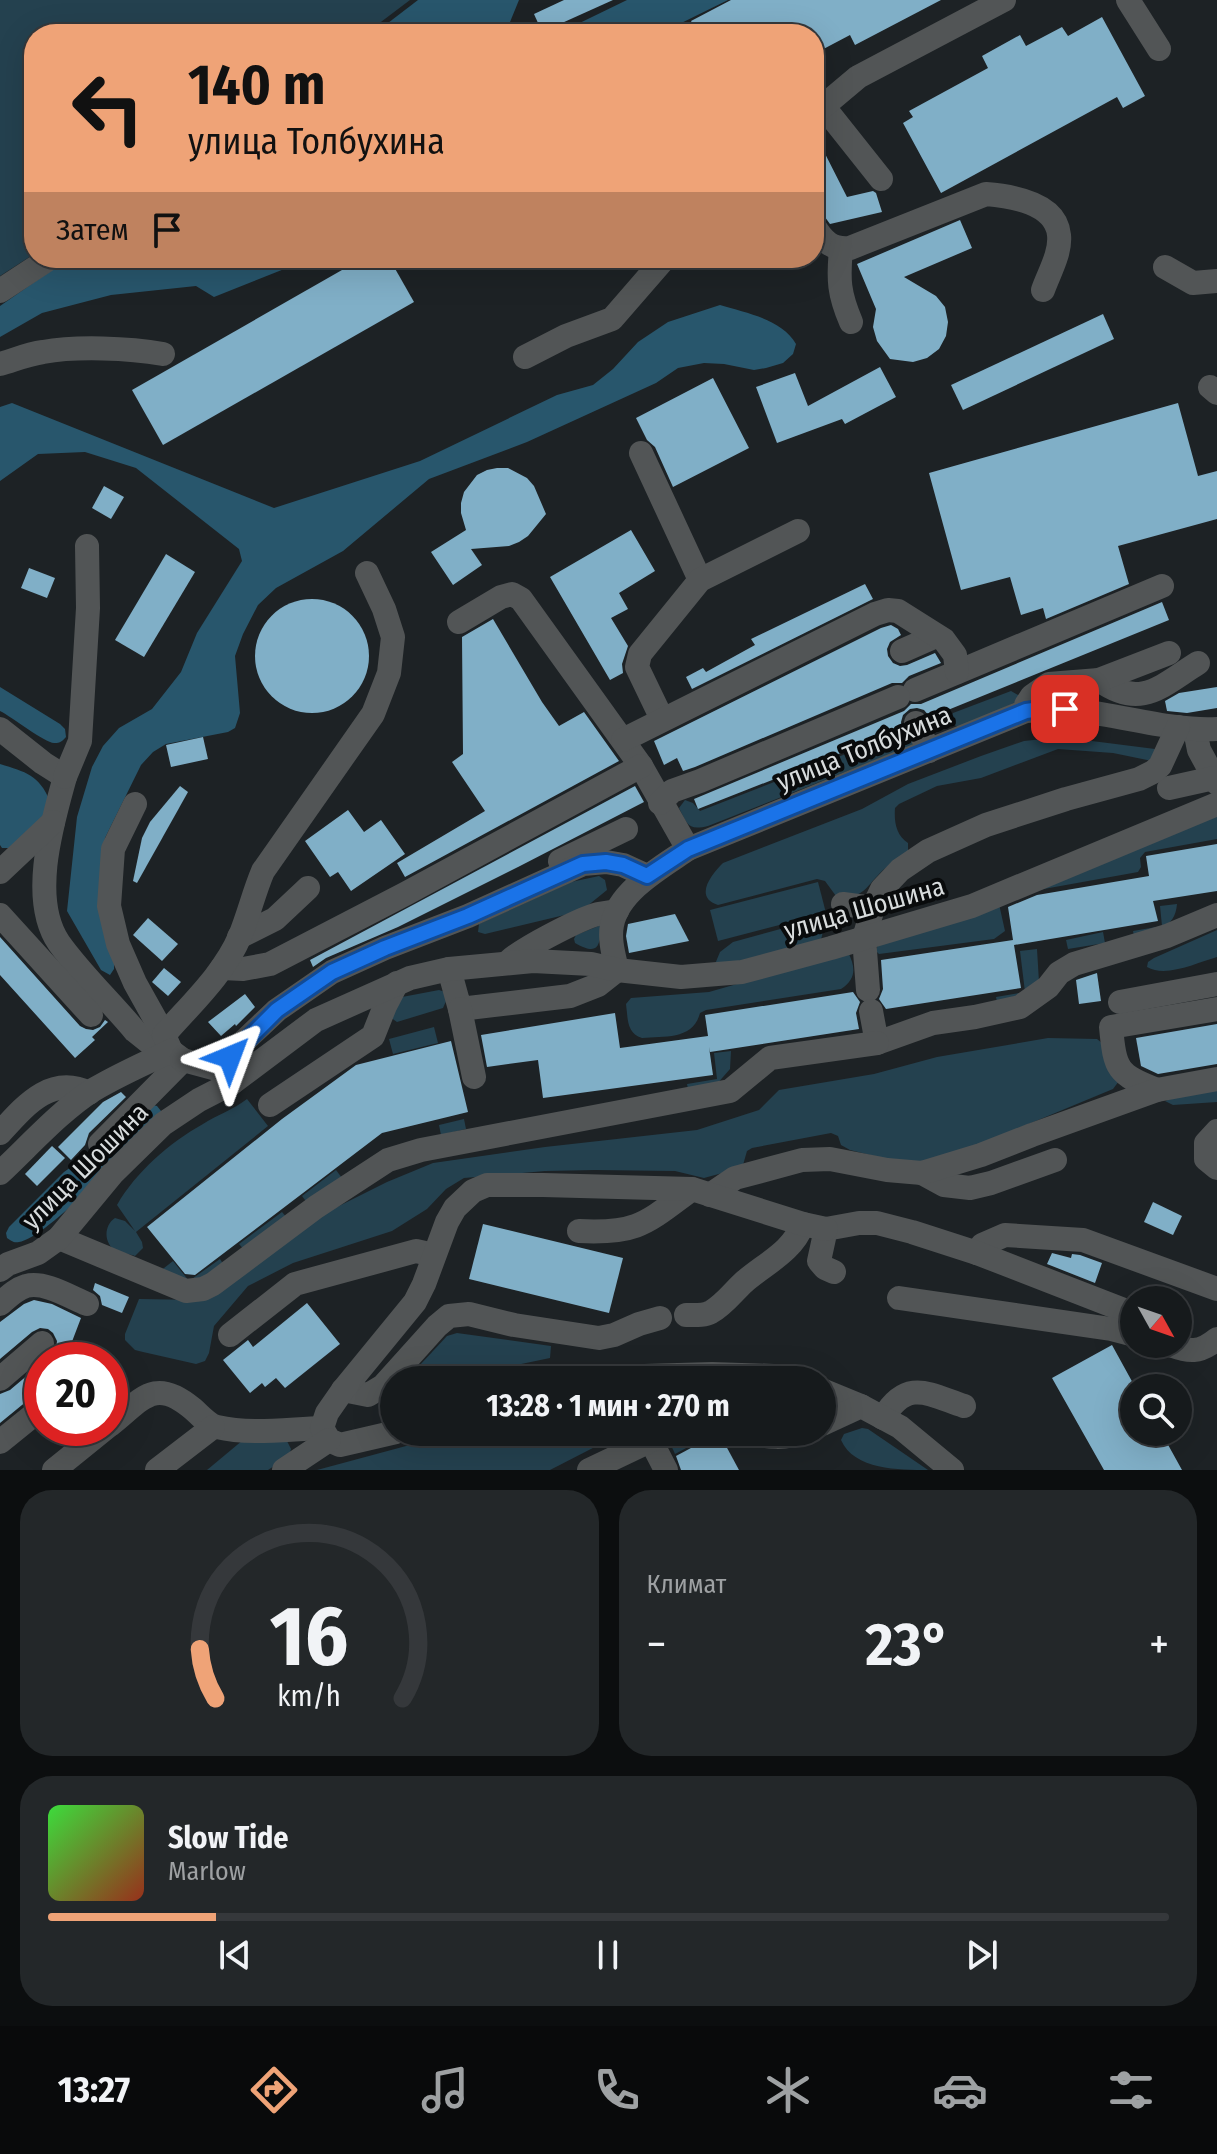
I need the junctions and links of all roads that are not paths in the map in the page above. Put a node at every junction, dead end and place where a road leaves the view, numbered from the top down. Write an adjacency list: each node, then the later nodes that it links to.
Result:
1 (1004, 0): 4 (street)
2 (1128, 0): 3 (street)
3 (1159, 49)
4 (824, 105)
5 (824, 117): 6 (street)
6 (881, 179)
7 (824, 240): 8 (street)
8 (841, 249): 13 (street); 15 (street)
9 (1165, 267): 12 (street)
10 (35, 268): 14 (street)
11 (656, 268): 17 (street)
12 (1217, 281)
13 (1043, 290)
14 (0, 291)
15 (851, 322)
16 (163, 354): 18 (street)
17 (525, 357)
18 (0, 364)
19 (641, 453): 23 (street)
20 (798, 531): 23 (street)
21 (87, 546): 40 (street)
22 (367, 573): 58 (street)
23 (700, 580): 33 (street)
24 (1162, 586): 30 (street)
25 (459, 622): 37 (street)
26 (936, 636): 27 (street); 30 (street); 33 (street)
27 (902, 651)
28 (1169, 653): 31 (street)
29 (1198, 663): 31 (street)
30 (957, 672): 43 (street)
31 (1099, 680): 32 (street)
32 (1026, 711): 35 (street, улица Толбухина); 38 (street, улица Толбухина)
33 (662, 719): 37 (street)
34 (916, 723): 38 (street)
35 (1197, 729): 41 (street); 54 (street)
36 (5, 740): 40 (street)
37 (623, 740): 39 (street)
38 (929, 751): 48 (street, улица Толбухина)
39 (641, 766): 43 (street); 61 (street)
40 (65, 777): 46 (street)
41 (1215, 780): 42 (street)
42 (1169, 788)
43 (660, 803): 48 (street)
44 (135, 804): 71 (street)
45 (1217, 804): 59 (street, улица Шошина)
46 (53, 822): 49 (street); 71 (street)
47 (626, 829): 51 (street)
48 (688, 849): 50 (street, улица Толбухина)
49 (0, 872)
50 (647, 876): 51 (street); 55 (street, улица Толбухина)
51 (545, 882): 72 (street)
52 (308, 888): 58 (street)
53 (843, 904): 54 (street)
54 (873, 908): 59 (street)
55 (617, 911): 60 (street, улица Шошина); 63 (street)
56 (0, 915): 69 (street)
57 (1217, 915): 70 (street)
58 (239, 937): 61 (street)
59 (864, 938): 63 (street, улица Шошина); 70 (street)
60 (508, 962): 62 (street, улица Шошина); 63 (street, улица Шошина)
61 (222, 968): 71 (street)
62 (449, 969): 64 (street, улица Шошина); 67 (street)
63 (617, 970): 67 (street)
64 (397, 983): 72 (street, улица Шошина); 77 (street)
65 (1217, 984): 66 (street)
66 (1120, 1002)
67 (460, 1009): 73 (street)
68 (1217, 1009): 75 (street)
69 (91, 1015)
70 (877, 1043): 88 (street)
71 (173, 1049): 72 (street); 76 (street); 80 (street)
72 (226, 1076): 88 (street, улица Шошина)
73 (474, 1077)
74 (1217, 1079): 75 (street)
75 (1157, 1090): 84 (street)
76 (89, 1093): 79 (street); 83 (street)
77 (270, 1105)
78 (1217, 1131): 82 (street)
79 (0, 1133)
80 (100, 1144)
81 (1055, 1160): 84 (street)
82 (1217, 1168)
83 (0, 1173)
84 (922, 1173): 85 (street)
85 (701, 1192): 86 (street); 87 (street); 90 (street)
86 (815, 1227): 89 (street); 92 (street); 98 (street)
87 (579, 1231)
88 (59, 1238): 91 (street, улица Шошина)
89 (977, 1253): 93 (street); 97 (street)
90 (434, 1255): 101 (street); 107 (street)
91 (0, 1270)
92 (834, 1272)
93 (1217, 1289)
94 (899, 1298): 100 (street)
95 (0, 1304): 96 (street)
96 (87, 1304)
97 (1120, 1309)
98 (686, 1315)
99 (660, 1318): 107 (street)
100 (1120, 1331)
101 (230, 1335)
102 (1192, 1336): 103 (street)
103 (1217, 1338): 104 (street)
104 (1192, 1350)
105 (24, 1358): 106 (street)
106 (0, 1379)
107 (343, 1390): 116 (street)
108 (836, 1396): 109 (street)
109 (861, 1406): 112 (street); 113 (street)
110 (964, 1406): 113 (street)
111 (128, 1410): 115 (street)
112 (836, 1418)
113 (883, 1418): 127 (street)
114 (24, 1423): 118 (street)
115 (213, 1427): 116 (street); 123 (street)
116 (326, 1434): 117 (street); 124 (street)
117 (380, 1436)
118 (0, 1442)
119 (83, 1446): 122 (street)
120 (639, 1446): 125 (street)
121 (662, 1446): 126 (street)
122 (54, 1470)
123 (157, 1470)
124 (284, 1470)
125 (589, 1470)
126 (666, 1470)
127 (952, 1470)

